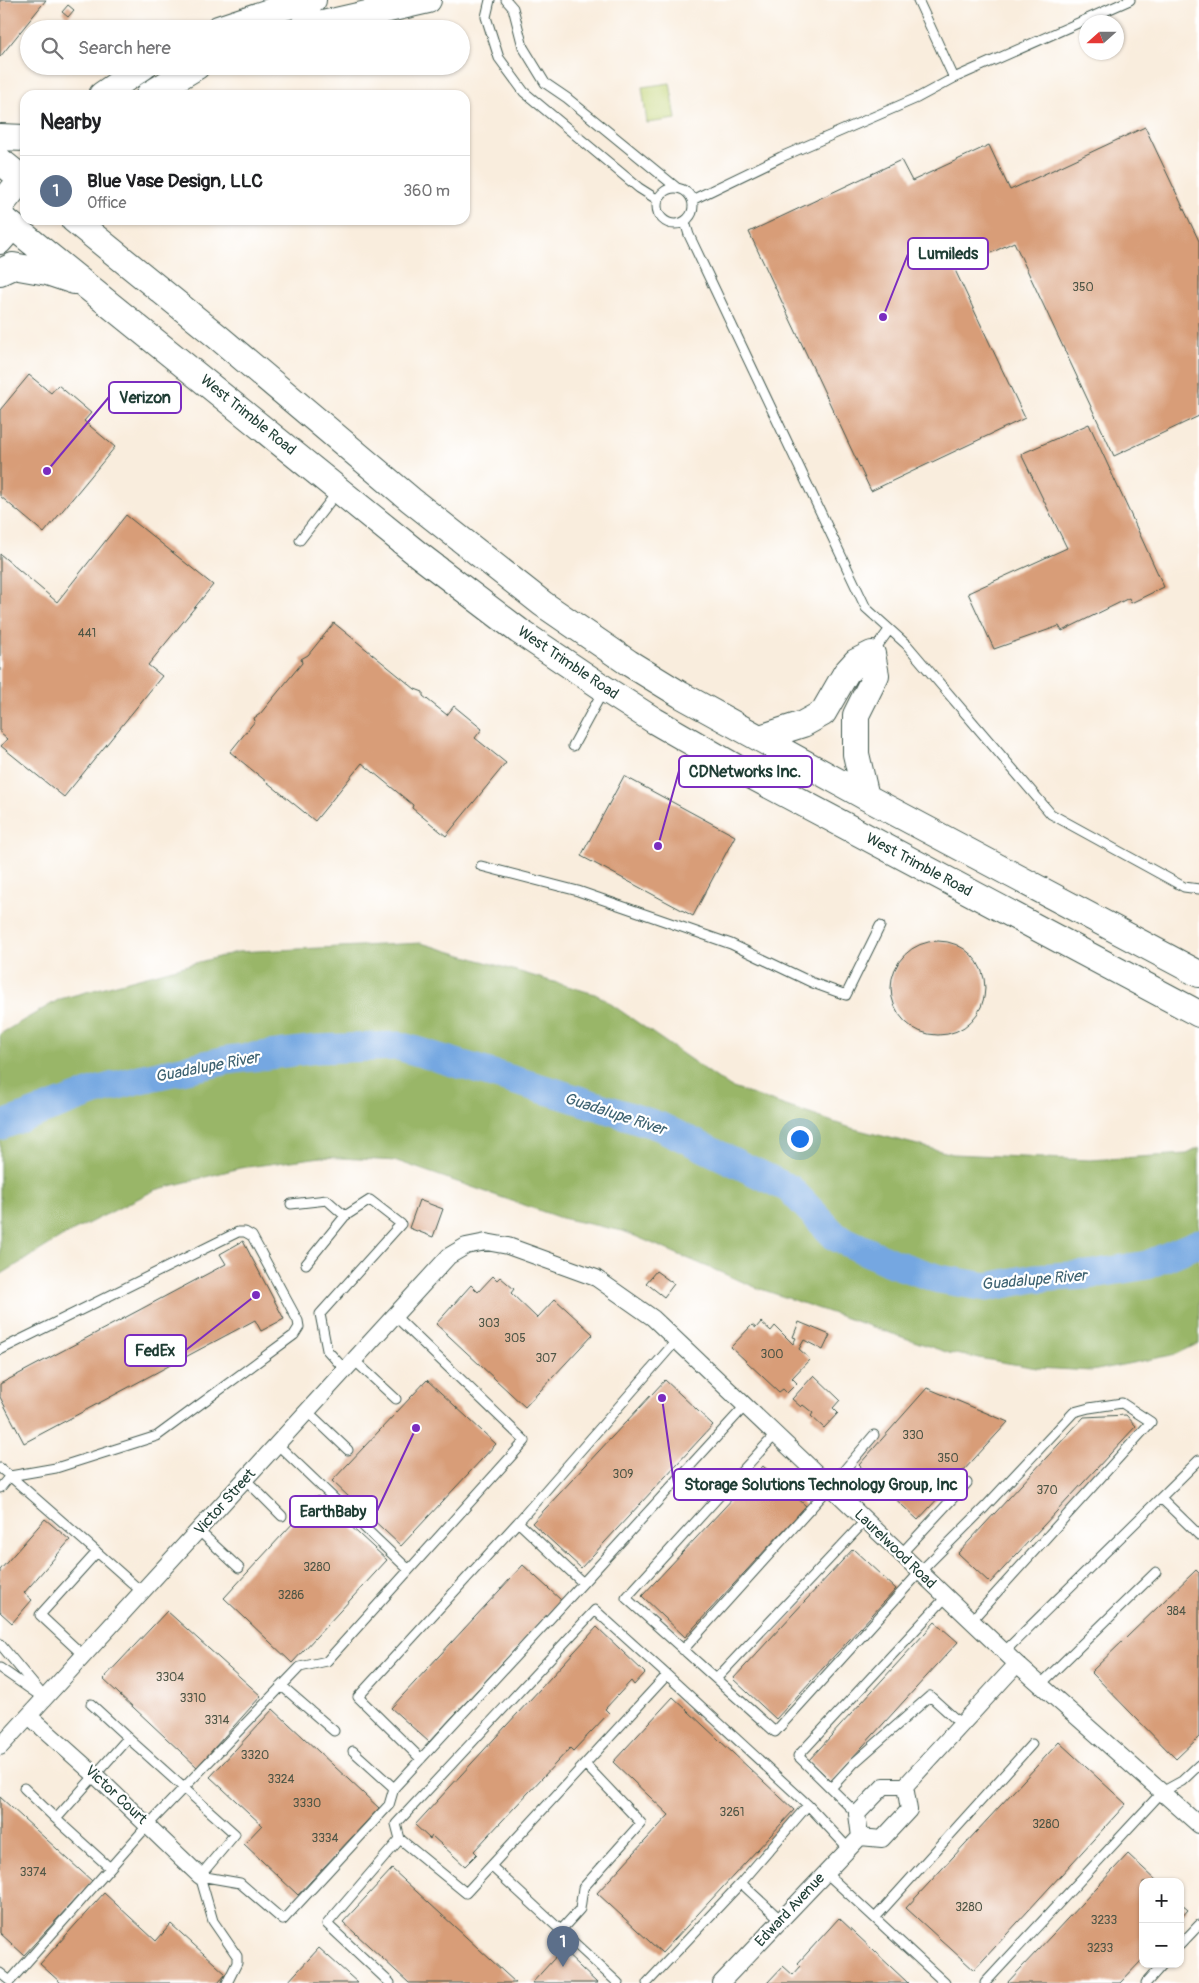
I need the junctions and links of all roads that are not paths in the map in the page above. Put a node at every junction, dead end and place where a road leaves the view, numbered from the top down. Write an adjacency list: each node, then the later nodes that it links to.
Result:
1 (313, 0): 7 (main road)
2 (428, 0): 8 (main road)
3 (490, 0): 20 (lane)
4 (506, 0): 18 (lane)
5 (918, 0): 11 (lane)
6 (1130, 0): 11 (lane)
7 (245, 20)
8 (340, 20)
9 (131, 75): 12 (main road)
10 (182, 75): 13 (main road)
11 (954, 78): 21 (lane)
12 (109, 90)
13 (157, 90)
14 (0, 137): 15 (main road)
15 (20, 138)
16 (0, 161): 17 (main road)
17 (20, 175)
18 (677, 188): 20 (lane); 21 (lane)
19 (20, 189): 22 (main road)
20 (658, 200): 23 (lane)
21 (692, 200): 23 (lane)
22 (8, 221): 27 (main road, West Trimble Road)
23 (685, 222): 31 (lane)
24 (80, 225): 28 (main road)
25 (109, 225): 28 (main road)
26 (0, 272): 27 (main road)
27 (84, 284): 29 (main road, West Trimble Road)
28 (186, 310): 36 (main road)
29 (340, 489): 30 (lane); 34 (main road, West Trimble Road)
30 (300, 540)
31 (889, 630): 32 (lane); 40 (lane)
32 (872, 654): 33 (main road); 35 (main road)
33 (838, 687): 35 (main road); 36 (main road)
34 (604, 689): 37 (lane); 43 (main road, West Trimble Road)
35 (863, 701): 38 (main road)
36 (760, 738): 38 (main road)
37 (573, 746)
38 (866, 797): 42 (main road)
39 (481, 866): 41 (lane)
40 (1199, 889)
41 (880, 926)
42 (1199, 974)
43 (1199, 1014)
44 (291, 1204): 45 (lane)
45 (345, 1216): 47 (lane); 51 (lane)
46 (449, 1256): 48 (street, Victor Street); 49 (street, Laurelwood Road)
47 (306, 1264)
48 (395, 1316): 51 (street, Victor Street); 75 (lane)
49 (676, 1341): 53 (street, Laurelwood Road); 69 (lane)
50 (0, 1350): 61 (lane)
51 (349, 1365): 52 (lane); 54 (street, Victor Street)
52 (396, 1399)
53 (745, 1406): 55 (street, Laurelwood Road); 78 (lane)
54 (307, 1411): 57 (street, Victor Street); 58 (lane)
55 (776, 1435): 64 (street, Laurelwood Road); 83 (lane)
56 (874, 1435): 64 (lane)
57 (277, 1444): 62 (street, Victor Street); 75 (lane)
58 (348, 1450)
59 (1199, 1460): 66 (lane)
60 (0, 1468): 61 (lane)
61 (10, 1476): 65 (lane); 72 (lane)
62 (245, 1479): 67 (lane); 70 (street, Victor Street)
63 (967, 1483): 73 (lane)
64 (830, 1487): 68 (street, Laurelwood Road); 83 (lane)
65 (0, 1488)
66 (1161, 1498): 71 (lane); 84 (lane)
67 (282, 1516)
68 (866, 1520): 73 (street, Laurelwood Road); 89 (lane)
69 (518, 1522): 78 (lane); 101 (lane)
70 (198, 1530): 74 (lane); 79 (street, Victor Street)
71 (1199, 1535)
72 (97, 1552): 79 (lane); 85 (lane)
73 (901, 1554): 76 (street, Laurelwood Road)
74 (239, 1568)
75 (409, 1570): 91 (lane)
76 (920, 1572): 80 (street, Laurelwood Road); 81 (lane); 89 (lane)
77 (1156, 1572): 90 (lane)
78 (583, 1583): 101 (lane)
79 (142, 1592): 85 (street, Victor Street)
80 (946, 1597): 81 (street, Laurelwood Road); 109 (lane)
81 (971, 1621): 84 (street, Laurelwood Road)
82 (0, 1644): 92 (lane)
83 (683, 1650): 89 (lane)
84 (1004, 1652): 86 (street, Laurelwood Road)
85 (84, 1656): 92 (street, Victor Street)
86 (1017, 1664): 90 (street, Laurelwood Road); 95 (street)
87 (0, 1668): 92 (lane)
88 (667, 1676): 102 (lane); 111 (lane); 116 (lane)
89 (716, 1679)
90 (1040, 1685): 110 (street, Laurelwood Road)
91 (282, 1686): 96 (lane); 107 (lane)
92 (45, 1698): 94 (street, Victor Street)
93 (91, 1704): 97 (lane)
94 (29, 1716): 99 (street, Victor Street); 104 (street, Victor Court)
95 (961, 1724): 105 (street); 109 (lane)
96 (334, 1731)
97 (128, 1738): 104 (lane); 107 (lane)
98 (1032, 1744): 123 (lane)
99 (0, 1747)
100 (354, 1751): 108 (lane)
101 (421, 1759): 108 (lane)
102 (585, 1764): 118 (lane); 126 (lane)
103 (1199, 1765): 110 (lane)
104 (95, 1775): 113 (lane); 115 (street, Victor Court)
105 (905, 1786): 112 (street); 117 (street)
106 (24, 1788): 113 (lane)
107 (185, 1788): 115 (lane); 121 (lane)
108 (394, 1788): 121 (lane)
109 (831, 1788): 112 (lane)
110 (1162, 1792): 114 (street, Laurelwood Road); 136 (lane)
111 (808, 1806): 117 (lane); 122 (lane)
112 (857, 1814): 117 (street)
113 (56, 1819): 119 (lane)
114 (1199, 1824)
115 (148, 1825): 119 (lane); 121 (street, Victor Court)
116 (400, 1839): 118 (lane); 131 (lane)
117 (854, 1843): 120 (street, Edward Avenue)
118 (491, 1866): 126 (lane)
119 (110, 1868): 129 (lane)
120 (825, 1872): 123 (lane); 124 (street, Edward Avenue)
121 (200, 1876): 130 (lane)
122 (741, 1883): 124 (lane); 133 (lane)
123 (875, 1918): 135 (lane)
124 (780, 1920): 134 (street, Edward Avenue)
125 (1199, 1925): 127 (lane)
126 (561, 1930): 132 (lane)
127 (1184, 1941)
128 (1159, 1968): 137 (lane)
129 (0, 1973)
130 (227, 1983)
131 (390, 1983)
132 (618, 1983)
133 (647, 1983)
134 (722, 1983)
135 (945, 1983)
136 (985, 1983)
137 (1146, 1983)

